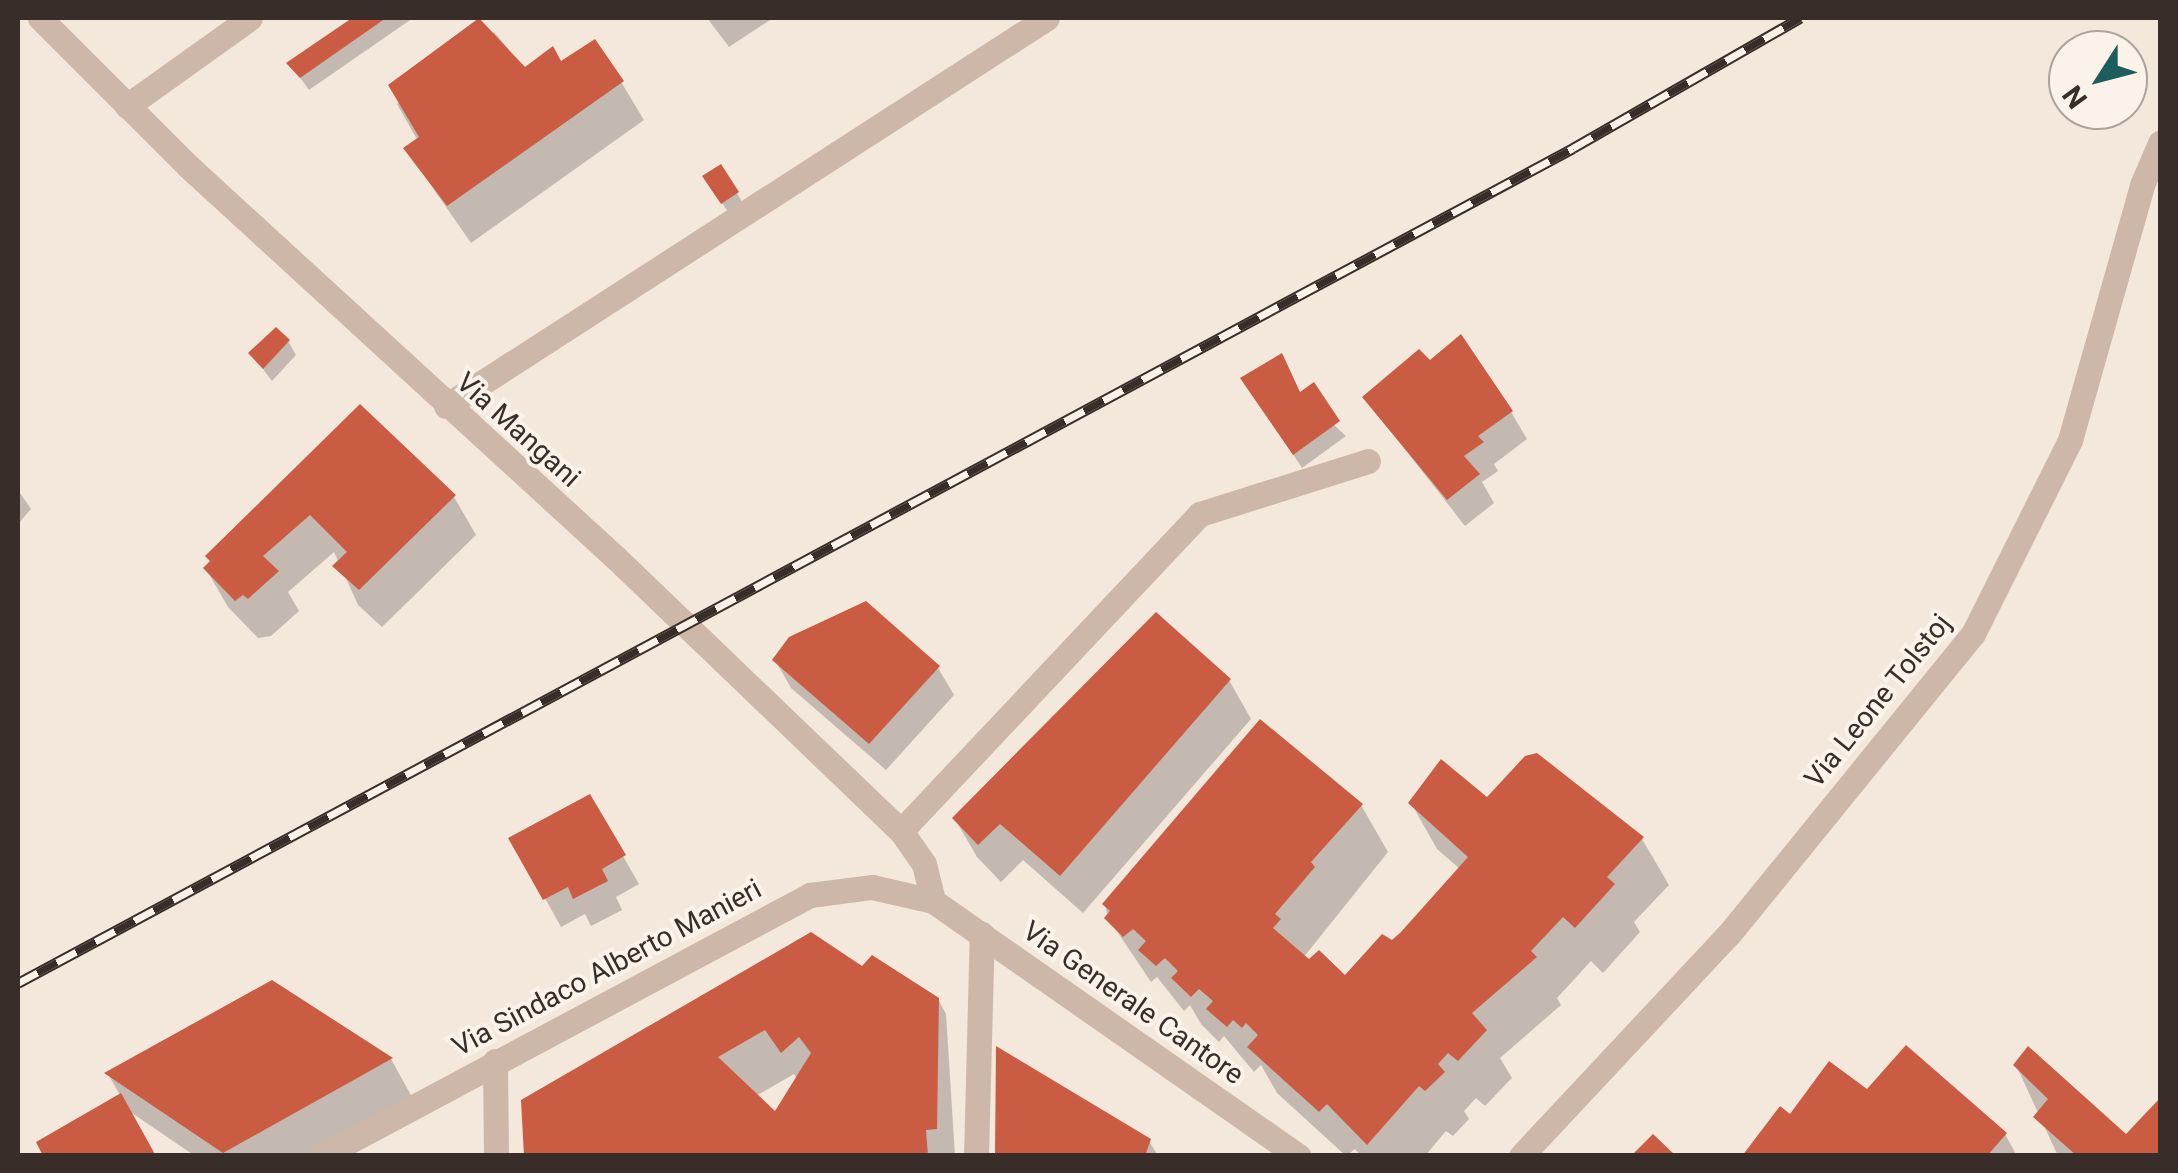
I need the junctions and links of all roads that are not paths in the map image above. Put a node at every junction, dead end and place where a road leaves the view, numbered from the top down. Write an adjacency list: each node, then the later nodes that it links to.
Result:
1 (40, 18): 4 (street, Via Mangani)
2 (250, 18): 4 (street)
3 (1047, 18): 6 (street)
4 (127, 106): 6 (street, Via Mangani)
5 (2160, 142): 16 (street, Via Leone Tolstoj)
6 (446, 406): 8 (street, Via Mangani)
7 (1368, 461): 8 (street)
8 (902, 831): 9 (street, Via Mangani)
9 (933, 901): 10 (street, Via Generale Cantore); 11 (street, Via Sindaco Alberto Manieri)
10 (982, 934): 14 (street); 15 (street, Via Generale Cantore)
11 (495, 1061): 12 (street, Via Sindaco Alberto Manieri); 13 (street)
12 (322, 1156)
13 (496, 1156)
14 (976, 1156)
15 (1299, 1156)
16 (1521, 1156)

